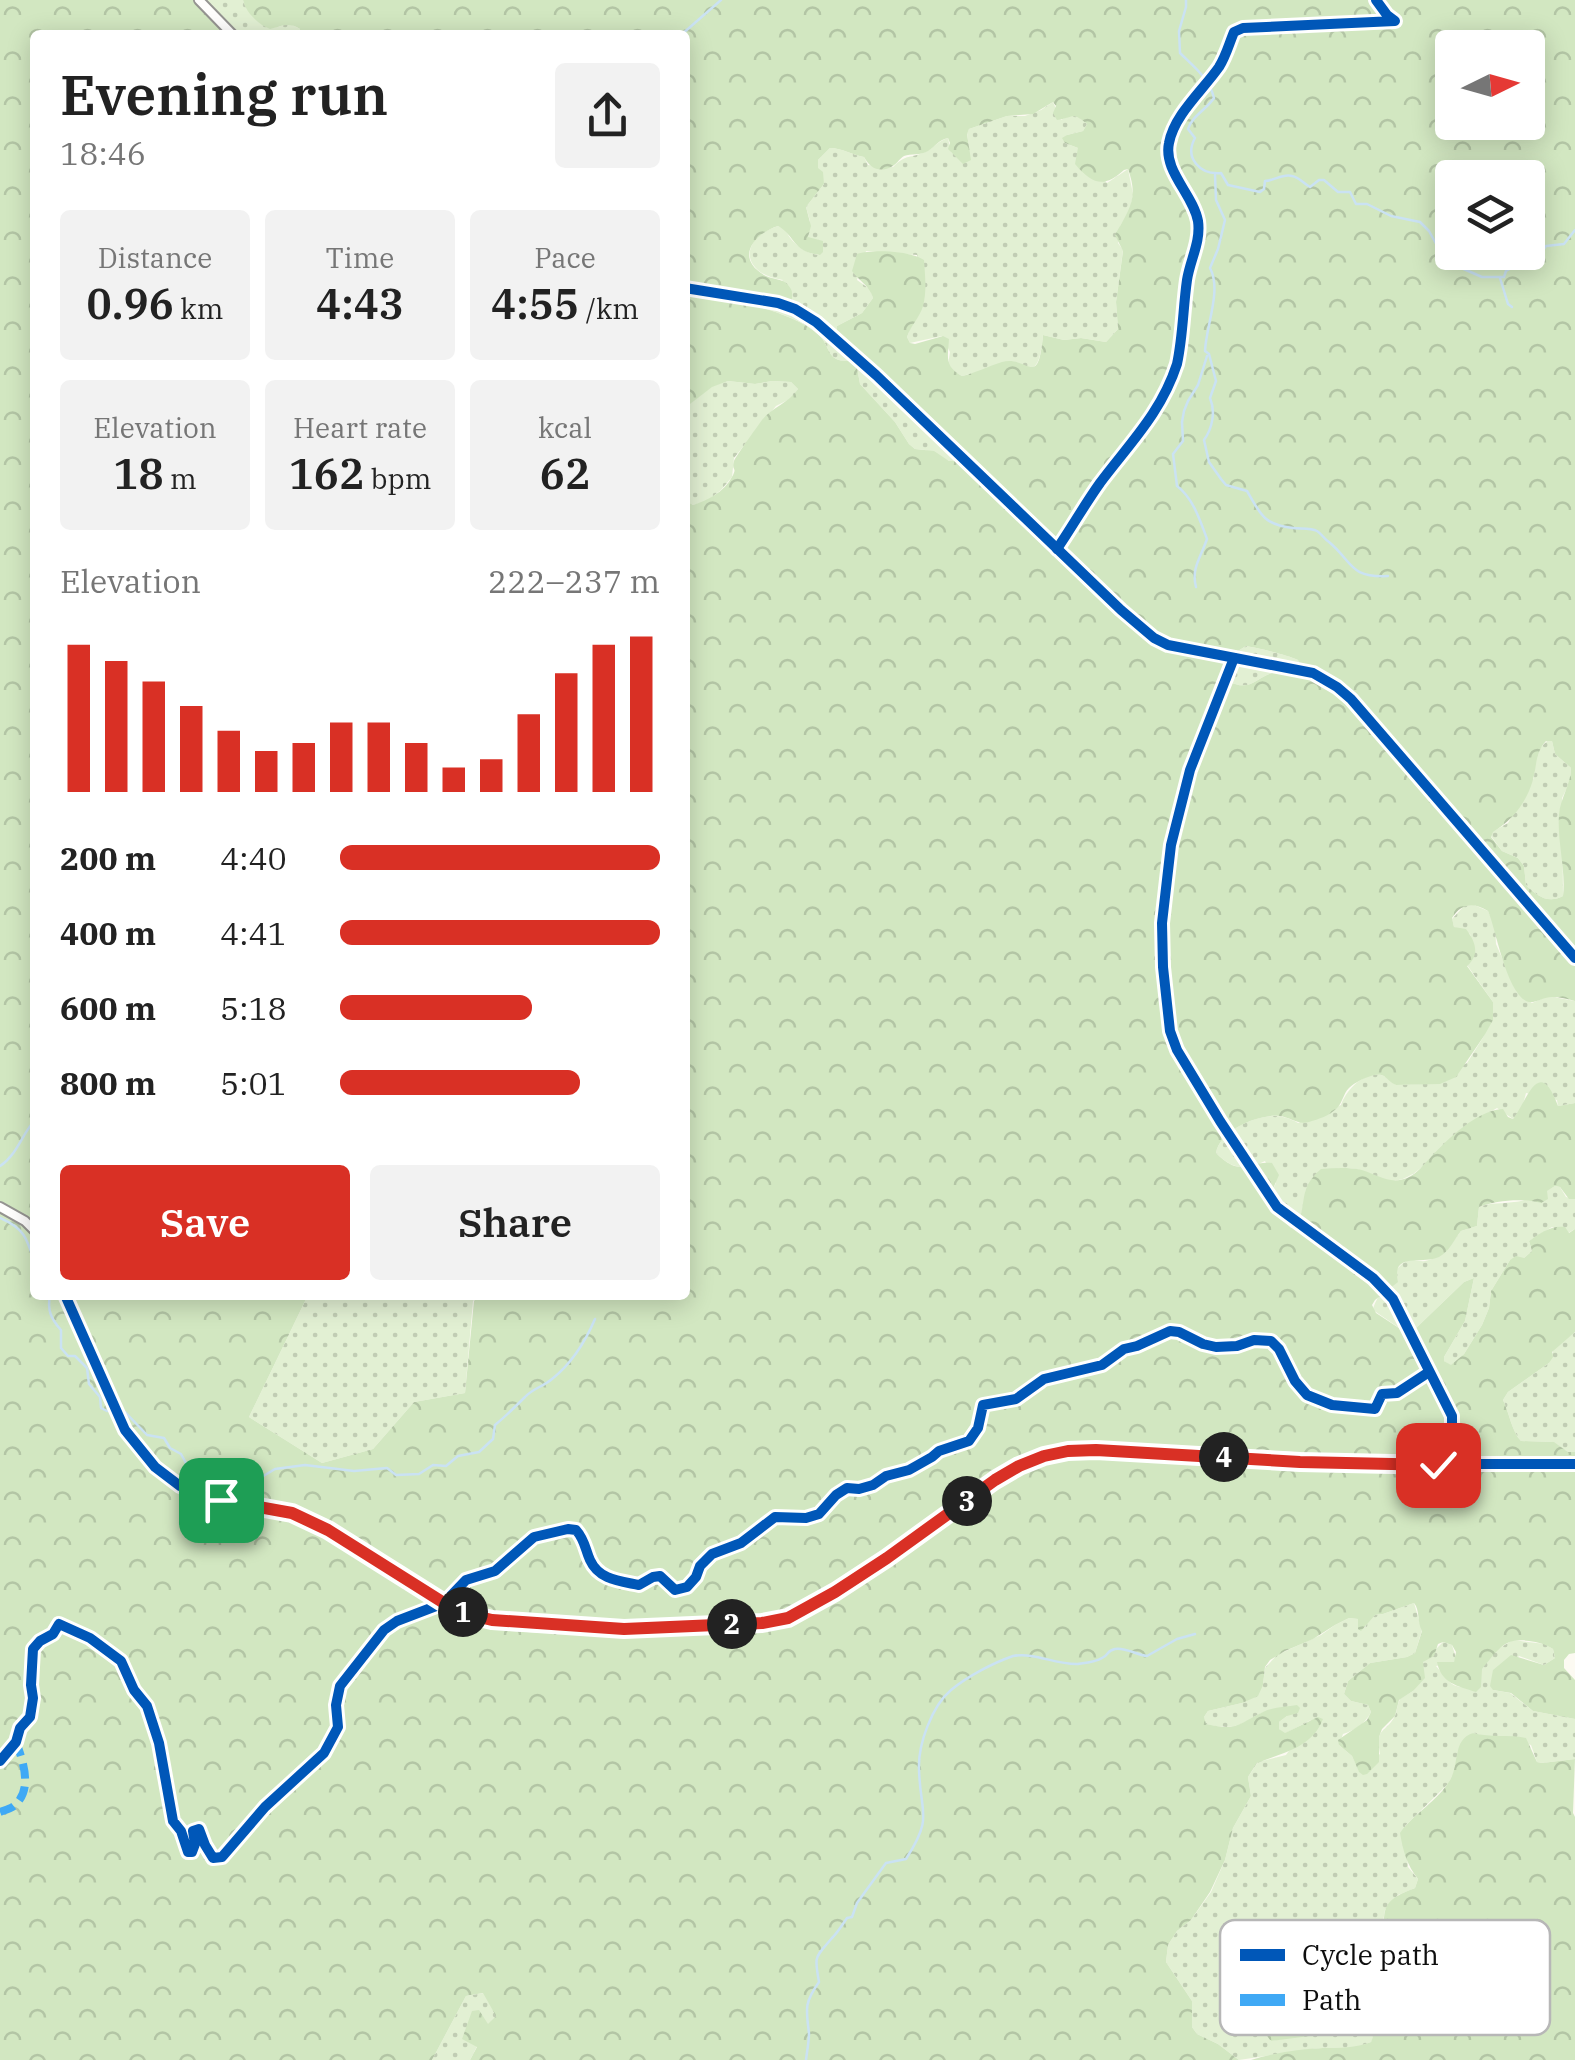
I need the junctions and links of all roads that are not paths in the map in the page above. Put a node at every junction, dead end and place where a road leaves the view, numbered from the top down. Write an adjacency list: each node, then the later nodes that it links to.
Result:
1 (198, 0): 2 (street)
2 (228, 30)
3 (690, 289): 4 (street)
4 (1575, 958)
5 (0, 1207): 6 (street)
6 (30, 1226)
7 (67, 1300): 8 (street)
8 (1575, 1464)

